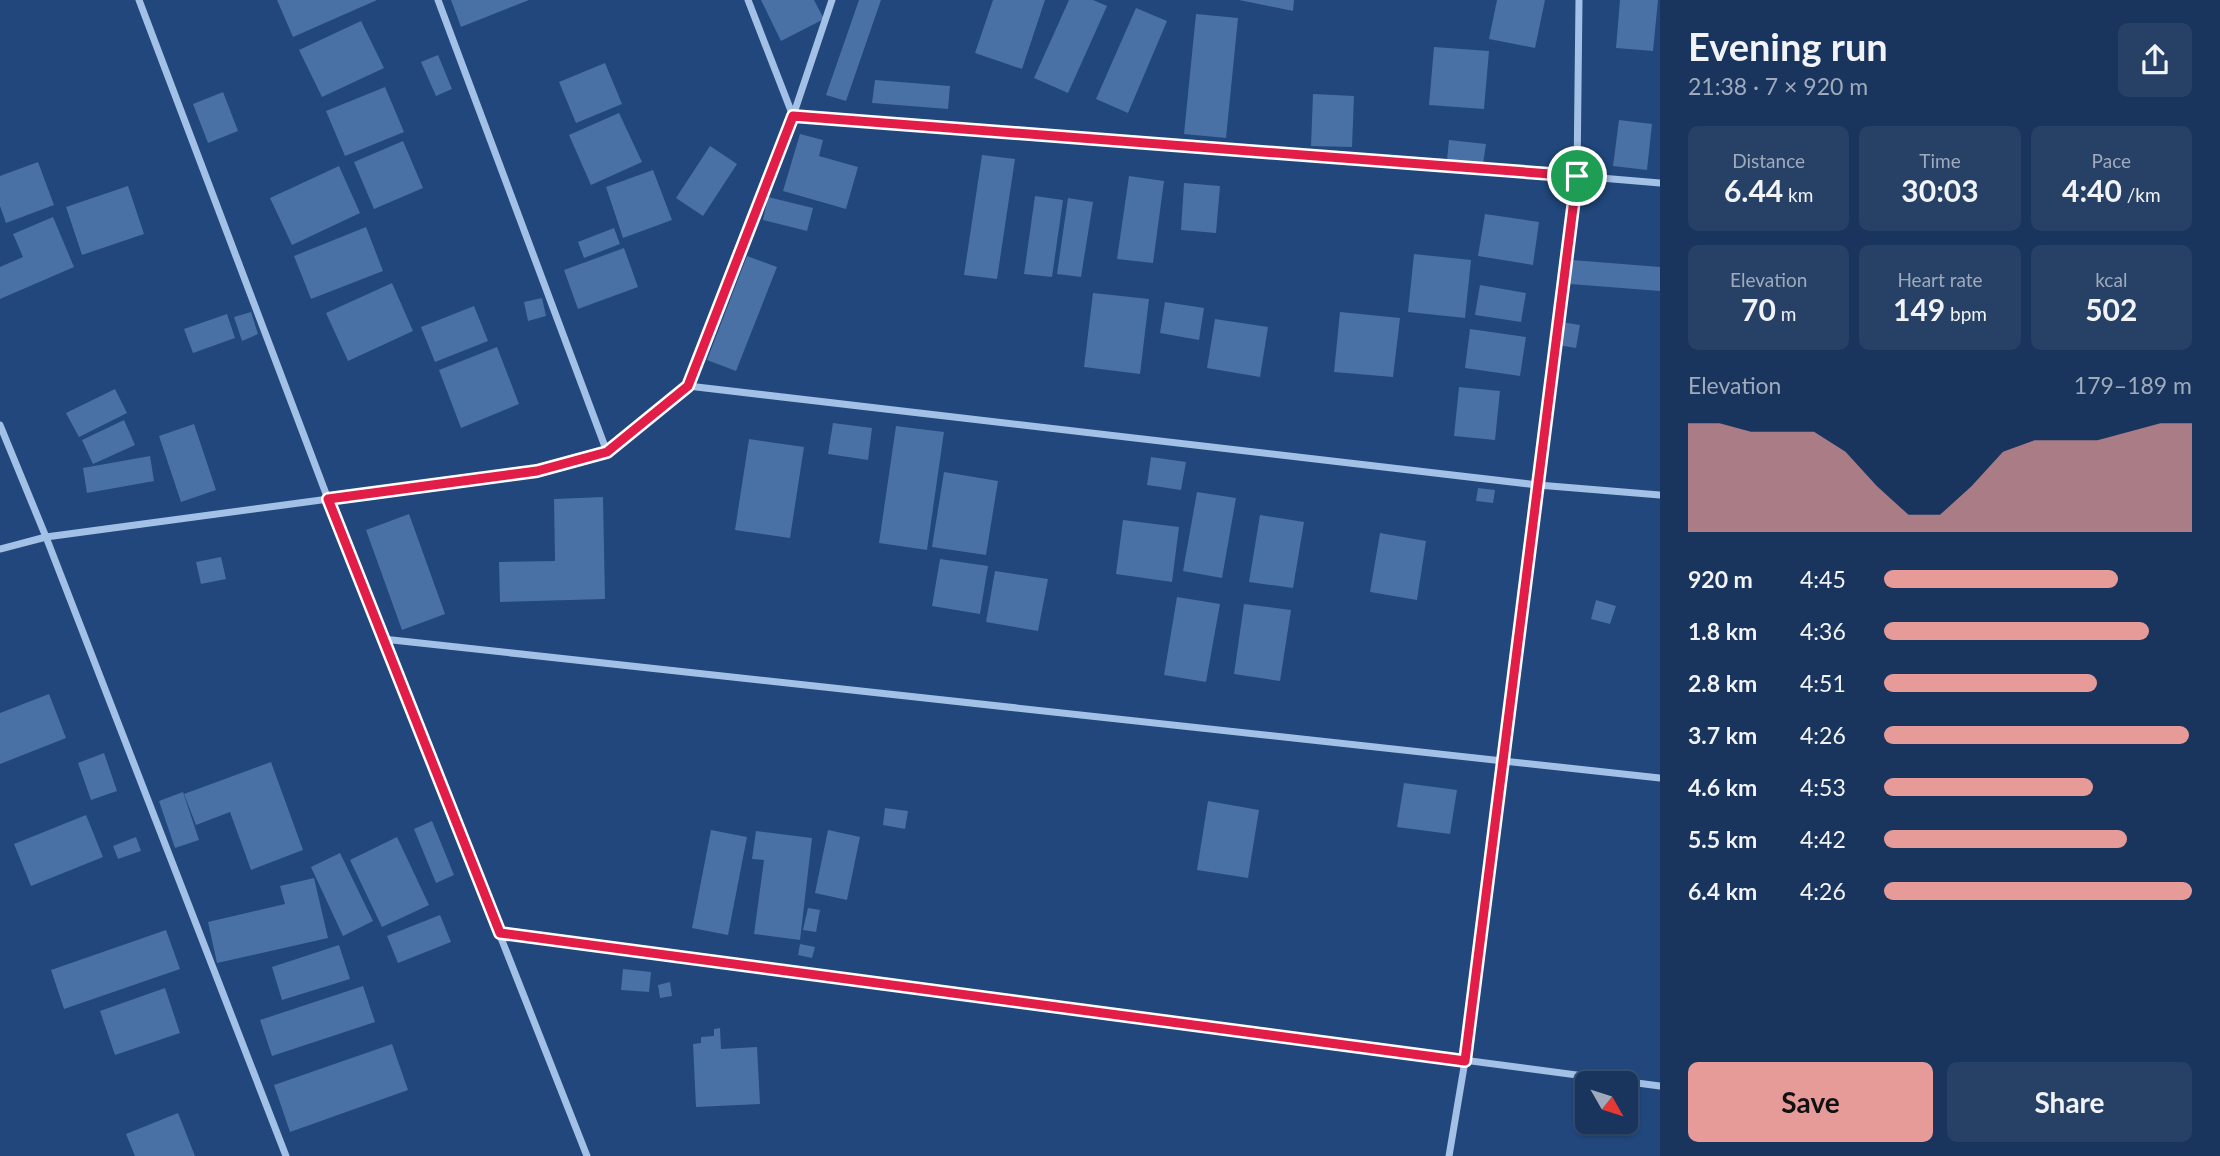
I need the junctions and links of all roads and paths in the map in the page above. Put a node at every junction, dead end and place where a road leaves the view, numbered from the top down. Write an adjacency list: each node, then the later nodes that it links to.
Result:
1 (139, 0): 14 (street)
2 (438, 0): 11 (street)
3 (748, 0): 6 (street)
4 (832, 0): 6 (street)
5 (1580, 0): 7 (street)
6 (793, 116): 7 (street); 9 (street)
7 (1577, 176): 8 (street); 12 (street)
8 (1660, 183)
9 (688, 386): 11 (street); 12 (street)
10 (0, 425): 15 (street)
11 (607, 452): 14 (street)
12 (1538, 485): 13 (street); 18 (street)
13 (1660, 495)
14 (328, 499): 15 (street); 17 (street)
15 (46, 537): 16 (street); 23 (street)
16 (0, 549)
17 (383, 639): 18 (street); 20 (street)
18 (1503, 761): 19 (street); 21 (street)
19 (1660, 778)
20 (500, 933): 21 (street); 24 (street)
21 (1465, 1061): 22 (street); 25 (street)
22 (1660, 1086)
23 (286, 1156)
24 (587, 1156)
25 (1449, 1156)

